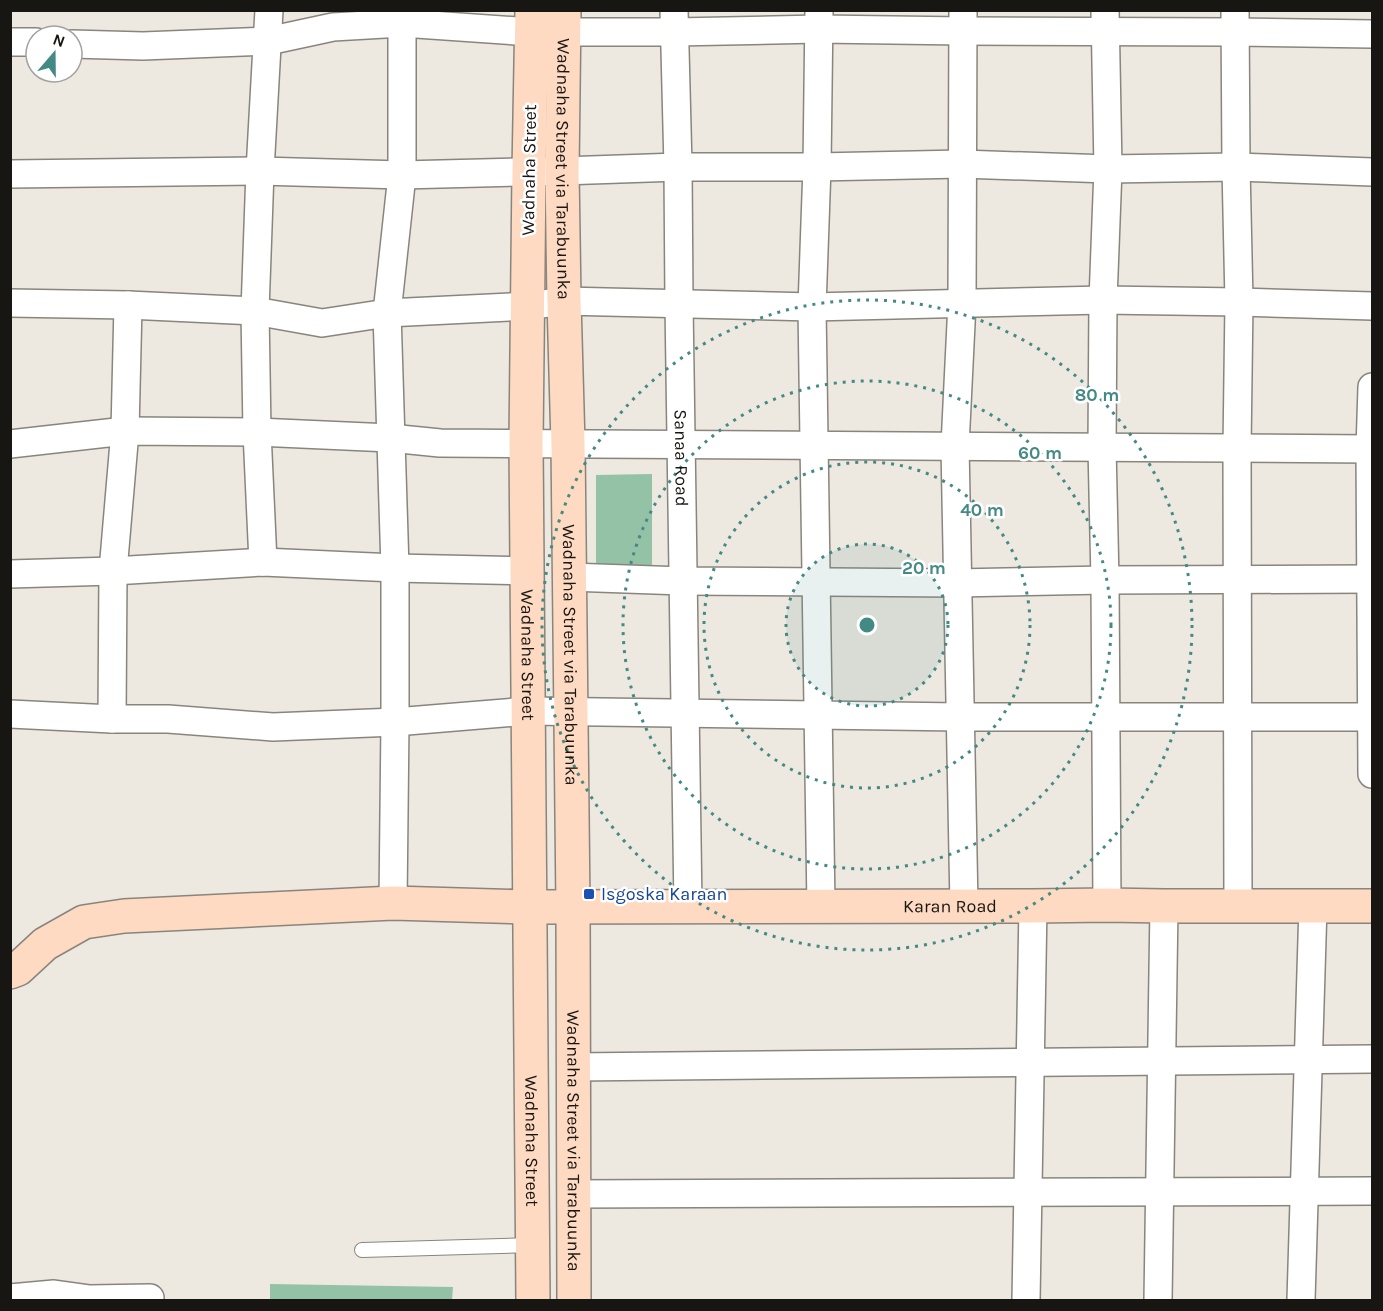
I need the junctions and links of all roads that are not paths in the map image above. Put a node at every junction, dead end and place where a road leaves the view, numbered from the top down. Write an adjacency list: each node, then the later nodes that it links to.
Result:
1 (269, 10): 11 (street)
2 (402, 17): 4 (street); 11 (street); 23 (street)
3 (819, 20): 6 (street); 7 (street); 15 (street)
4 (531, 21): 5 (street); 19 (main road, Wadnaha Street)
5 (564, 21): 6 (street); 20 (main road, Wadnaha Street via Tarabuunka)
6 (674, 21): 14 (street, Sanaa Road)
7 (964, 21): 8 (street); 13 (street)
8 (1106, 21): 9 (street); 17 (street)
9 (1235, 21): 10 (street); 16 (street)
10 (1372, 34)
11 (268, 41): 12 (street); 18 (street)
12 (84, 44)
13 (962, 164): 15 (street); 17 (street); 28 (street)
14 (678, 167): 15 (street); 20 (street); 29 (street, Sanaa Road)
15 (817, 167): 33 (street)
16 (1236, 167): 17 (street); 21 (street); 26 (street)
17 (1108, 169): 24 (street)
18 (260, 171): 22 (street); 23 (street); 34 (street)
19 (529, 171): 20 (street); 23 (street); 31 (main road, Wadnaha Street)
20 (562, 171): 25 (main road, Wadnaha Street via Tarabuunka)
21 (1372, 172)
22 (10, 174)
23 (402, 174): 35 (street)
24 (1103, 300): 26 (street); 28 (street); 46 (street)
25 (564, 301): 29 (street); 31 (street); 42 (main road, Wadnaha Street via Tarabuunka)
26 (1239, 302): 32 (street); 47 (street)
27 (10, 303): 30 (street)
28 (962, 303): 33 (street); 45 (street)
29 (679, 304): 33 (street); 43 (street, Sanaa Road)
30 (128, 305): 34 (street); 37 (street)
31 (528, 306): 35 (street); 41 (main road, Wadnaha Street)
32 (1372, 306)
33 (812, 308): 44 (street)
34 (255, 311): 35 (street); 38 (street)
35 (387, 313): 39 (street)
36 (1372, 387): 48 (street)
37 (125, 431): 38 (street); 40 (street); 51 (street)
38 (257, 432): 39 (street); 49 (street)
39 (390, 438): 41 (street); 50 (street)
40 (10, 444)
41 (526, 444): 42 (street); 52 (main road, Wadnaha Street)
42 (568, 444): 43 (street); 54 (main road, Wadnaha Street via Tarabuunka)
43 (681, 444): 44 (street); 58 (street, Sanaa Road)
44 (814, 446): 45 (street); 59 (street)
45 (955, 446): 46 (street); 60 (street)
46 (1102, 447): 47 (street); 56 (street)
47 (1237, 448): 48 (street); 57 (street)
48 (1371, 449): 55 (street)
49 (263, 562): 50 (street); 51 (street)
50 (395, 568): 52 (street); 71 (street)
51 (113, 571): 53 (street); 70 (street)
52 (527, 572): 61 (main road, Wadnaha Street)
53 (10, 574)
54 (569, 577): 58 (street); 62 (main road, Wadnaha Street via Tarabuunka)
55 (1372, 579): 57 (street); 67 (street)
56 (1106, 580): 57 (street); 60 (street); 68 (street)
57 (1237, 580): 69 (street)
58 (683, 581): 59 (street); 63 (street, Sanaa Road)
59 (816, 582): 60 (street); 65 (street)
60 (957, 583): 66 (street)
61 (528, 711): 62 (street); 71 (street); 81 (main road, Wadnaha Street)
62 (570, 712): 63 (street); 82 (main road, Wadnaha Street via Tarabuunka)
63 (685, 713): 65 (street); 83 (street, Sanaa Road)
64 (10, 714): 70 (street)
65 (818, 714): 66 (street); 84 (street)
66 (960, 717): 68 (street); 75 (street)
67 (1372, 717): 69 (street); 72 (street)
68 (1106, 718): 69 (street); 74 (street)
69 (1238, 718): 78 (street)
70 (112, 719): 71 (street)
71 (395, 722): 73 (street)
72 (1372, 774)
73 (393, 903): 81 (main road, Karan Road); 85 (main road, Karan Road)
74 (1107, 905): 76 (main road, Karan Road); 77 (main road, Karan Road)
75 (964, 906): 76 (main road, Karan Road); 84 (main road, Karan Road)
76 (1033, 906): 89 (street)
77 (1164, 906): 78 (main road, Karan Road); 88 (street)
78 (1238, 906): 79 (main road, Karan Road)
79 (1313, 906): 80 (main road, Karan Road); 87 (street)
80 (1372, 906)
81 (529, 907): 82 (main road, Karan Road); 96 (main road, Wadnaha Street)
82 (573, 907): 83 (main road, Karan Road); 90 (main road, Wadnaha Street via Tarabuunka)
83 (688, 907): 84 (main road, Karan Road)
84 (821, 907)
85 (10, 972)
86 (1372, 1059): 87 (street)
87 (1308, 1060): 88 (street); 93 (street)
88 (1162, 1061): 89 (street); 92 (street)
89 (1030, 1063): 90 (street); 94 (street)
90 (574, 1067): 95 (main road, Wadnaha Street via Tarabuunka)
91 (1372, 1191): 93 (street)
92 (1160, 1192): 93 (street); 94 (street); 103 (street)
93 (1304, 1192): 104 (street)
94 (1028, 1193): 95 (street); 102 (street)
95 (574, 1194): 101 (main road, Wadnaha Street via Tarabuunka)
96 (533, 1245): 97 (lane); 100 (main road, Wadnaha Street)
97 (362, 1250)
98 (10, 1298): 99 (street)
99 (150, 1298)
100 (533, 1300)
101 (574, 1300)
102 (1026, 1300)
103 (1158, 1300)
104 (1301, 1300)

